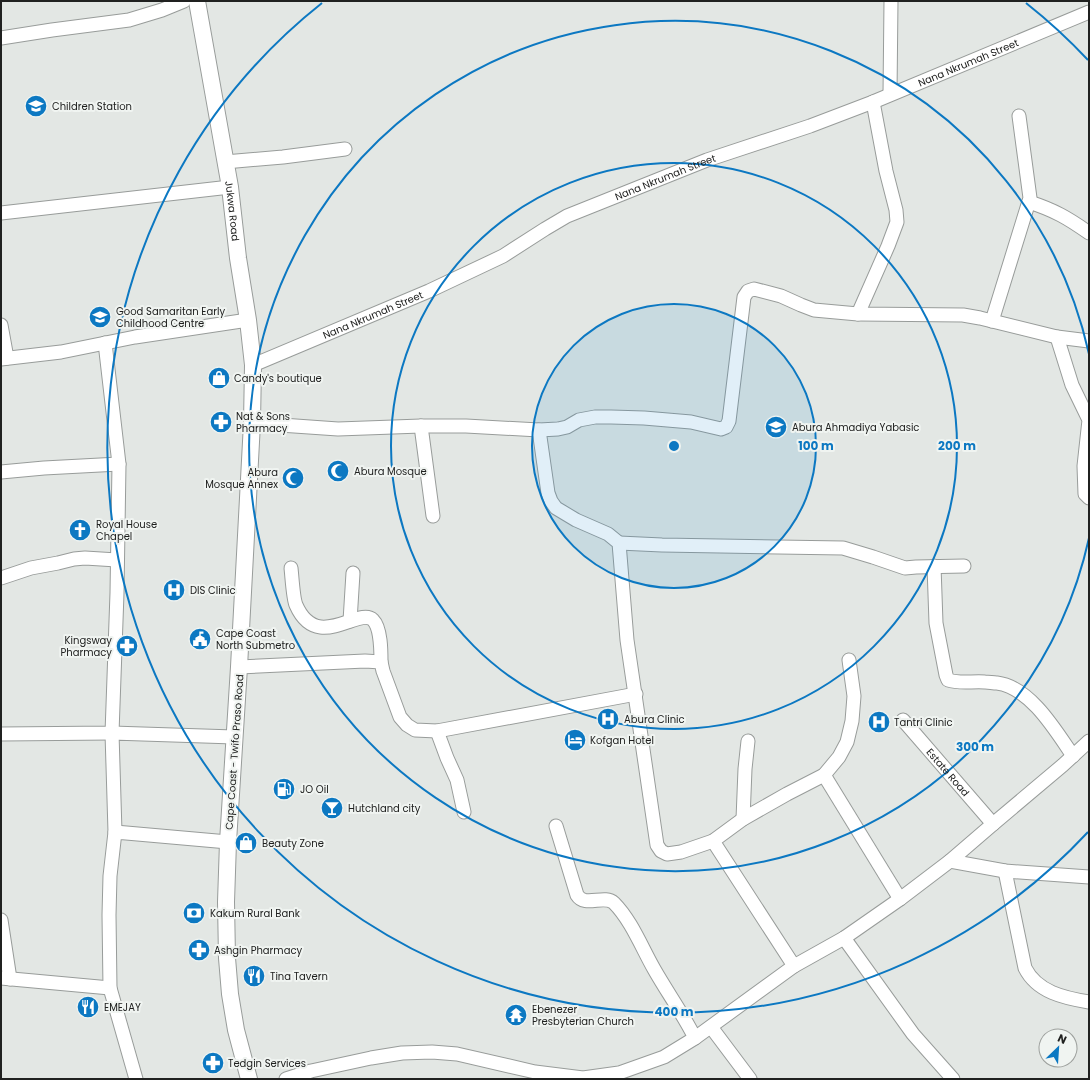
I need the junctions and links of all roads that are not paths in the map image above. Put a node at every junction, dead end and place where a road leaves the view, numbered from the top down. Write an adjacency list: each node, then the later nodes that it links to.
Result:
1 (184, 1): 5 (street)
2 (197, 1): 10 (main road, Jukwa Road)
3 (891, 1): 6 (street)
4 (1089, 12): 6 (street, Nana Nkrumah Street)
5 (1, 38)
6 (890, 94): 7 (street, Nana Nkrumah Street)
7 (873, 102): 15 (street); 23 (street, Nana Nkrumah Street)
8 (1019, 116): 12 (street)
9 (345, 149): 10 (street)
10 (225, 162): 11 (main road, Jukwa Road)
11 (230, 187): 13 (street); 16 (main road, Jukwa Road)
12 (1029, 202): 14 (street); 17 (street)
13 (1, 213)
14 (1089, 233)
15 (858, 314): 17 (street); 26 (street)
16 (248, 320): 21 (street); 23 (main road, Jukwa Road)
17 (992, 321): 19 (street)
18 (1, 325): 22 (street)
19 (1058, 337): 20 (street); 29 (street)
20 (1089, 341)
21 (105, 343): 22 (street); 27 (street)
22 (4, 358)
23 (253, 365): 24 (main road, Jukwa Road)
24 (252, 423): 25 (street); 41 (main road, Cape Coast - Twifo Praso Road)
25 (421, 426): 26 (street); 30 (street)
26 (539, 430): 31 (street)
27 (119, 464): 28 (street); 32 (street)
28 (1, 472)
29 (1089, 498)
30 (433, 516)
31 (619, 543): 33 (street); 42 (street)
32 (117, 560): 37 (street); 45 (street)
33 (934, 566): 34 (street); 50 (street)
34 (964, 566)
35 (291, 568): 38 (street)
36 (353, 573): 38 (street)
37 (1, 578)
38 (350, 621): 40 (street)
39 (849, 660): 51 (street)
40 (381, 662): 41 (street); 44 (street)
41 (239, 667): 47 (main road, Cape Coast - Twifo Praso Road)
42 (636, 694): 44 (street); 57 (street)
43 (903, 720): 54 (street, Estate Road)
44 (437, 731): 52 (street)
45 (112, 733): 46 (street); 47 (street); 56 (street)
46 (1, 734)
47 (234, 737): 58 (main road, Cape Coast - Twifo Praso Road)
48 (748, 741): 53 (street)
49 (1089, 741): 50 (street)
50 (1073, 756): 54 (street)
51 (824, 775): 53 (street); 62 (street)
52 (464, 812)
53 (743, 819): 57 (street)
54 (993, 824): 59 (street)
55 (556, 826): 70 (street)
56 (115, 832): 58 (street); 67 (street)
57 (713, 841): 65 (street)
58 (228, 842): 72 (main road, Cape Coast - Twifo Praso Road)
59 (950, 861): 60 (street); 62 (street)
60 (1005, 871): 61 (street); 68 (street)
61 (1089, 877)
62 (900, 899): 64 (street)
63 (1, 920): 66 (street)
64 (844, 938): 65 (street); 75 (street)
65 (794, 966): 69 (street)
66 (5, 978): 67 (street)
67 (110, 988): 71 (street)
68 (1089, 1002)
69 (711, 1027): 70 (street); 74 (street)
70 (695, 1038): 73 (street)
71 (136, 1079)
72 (249, 1079)
73 (286, 1079)
74 (750, 1079)
75 (952, 1079)

